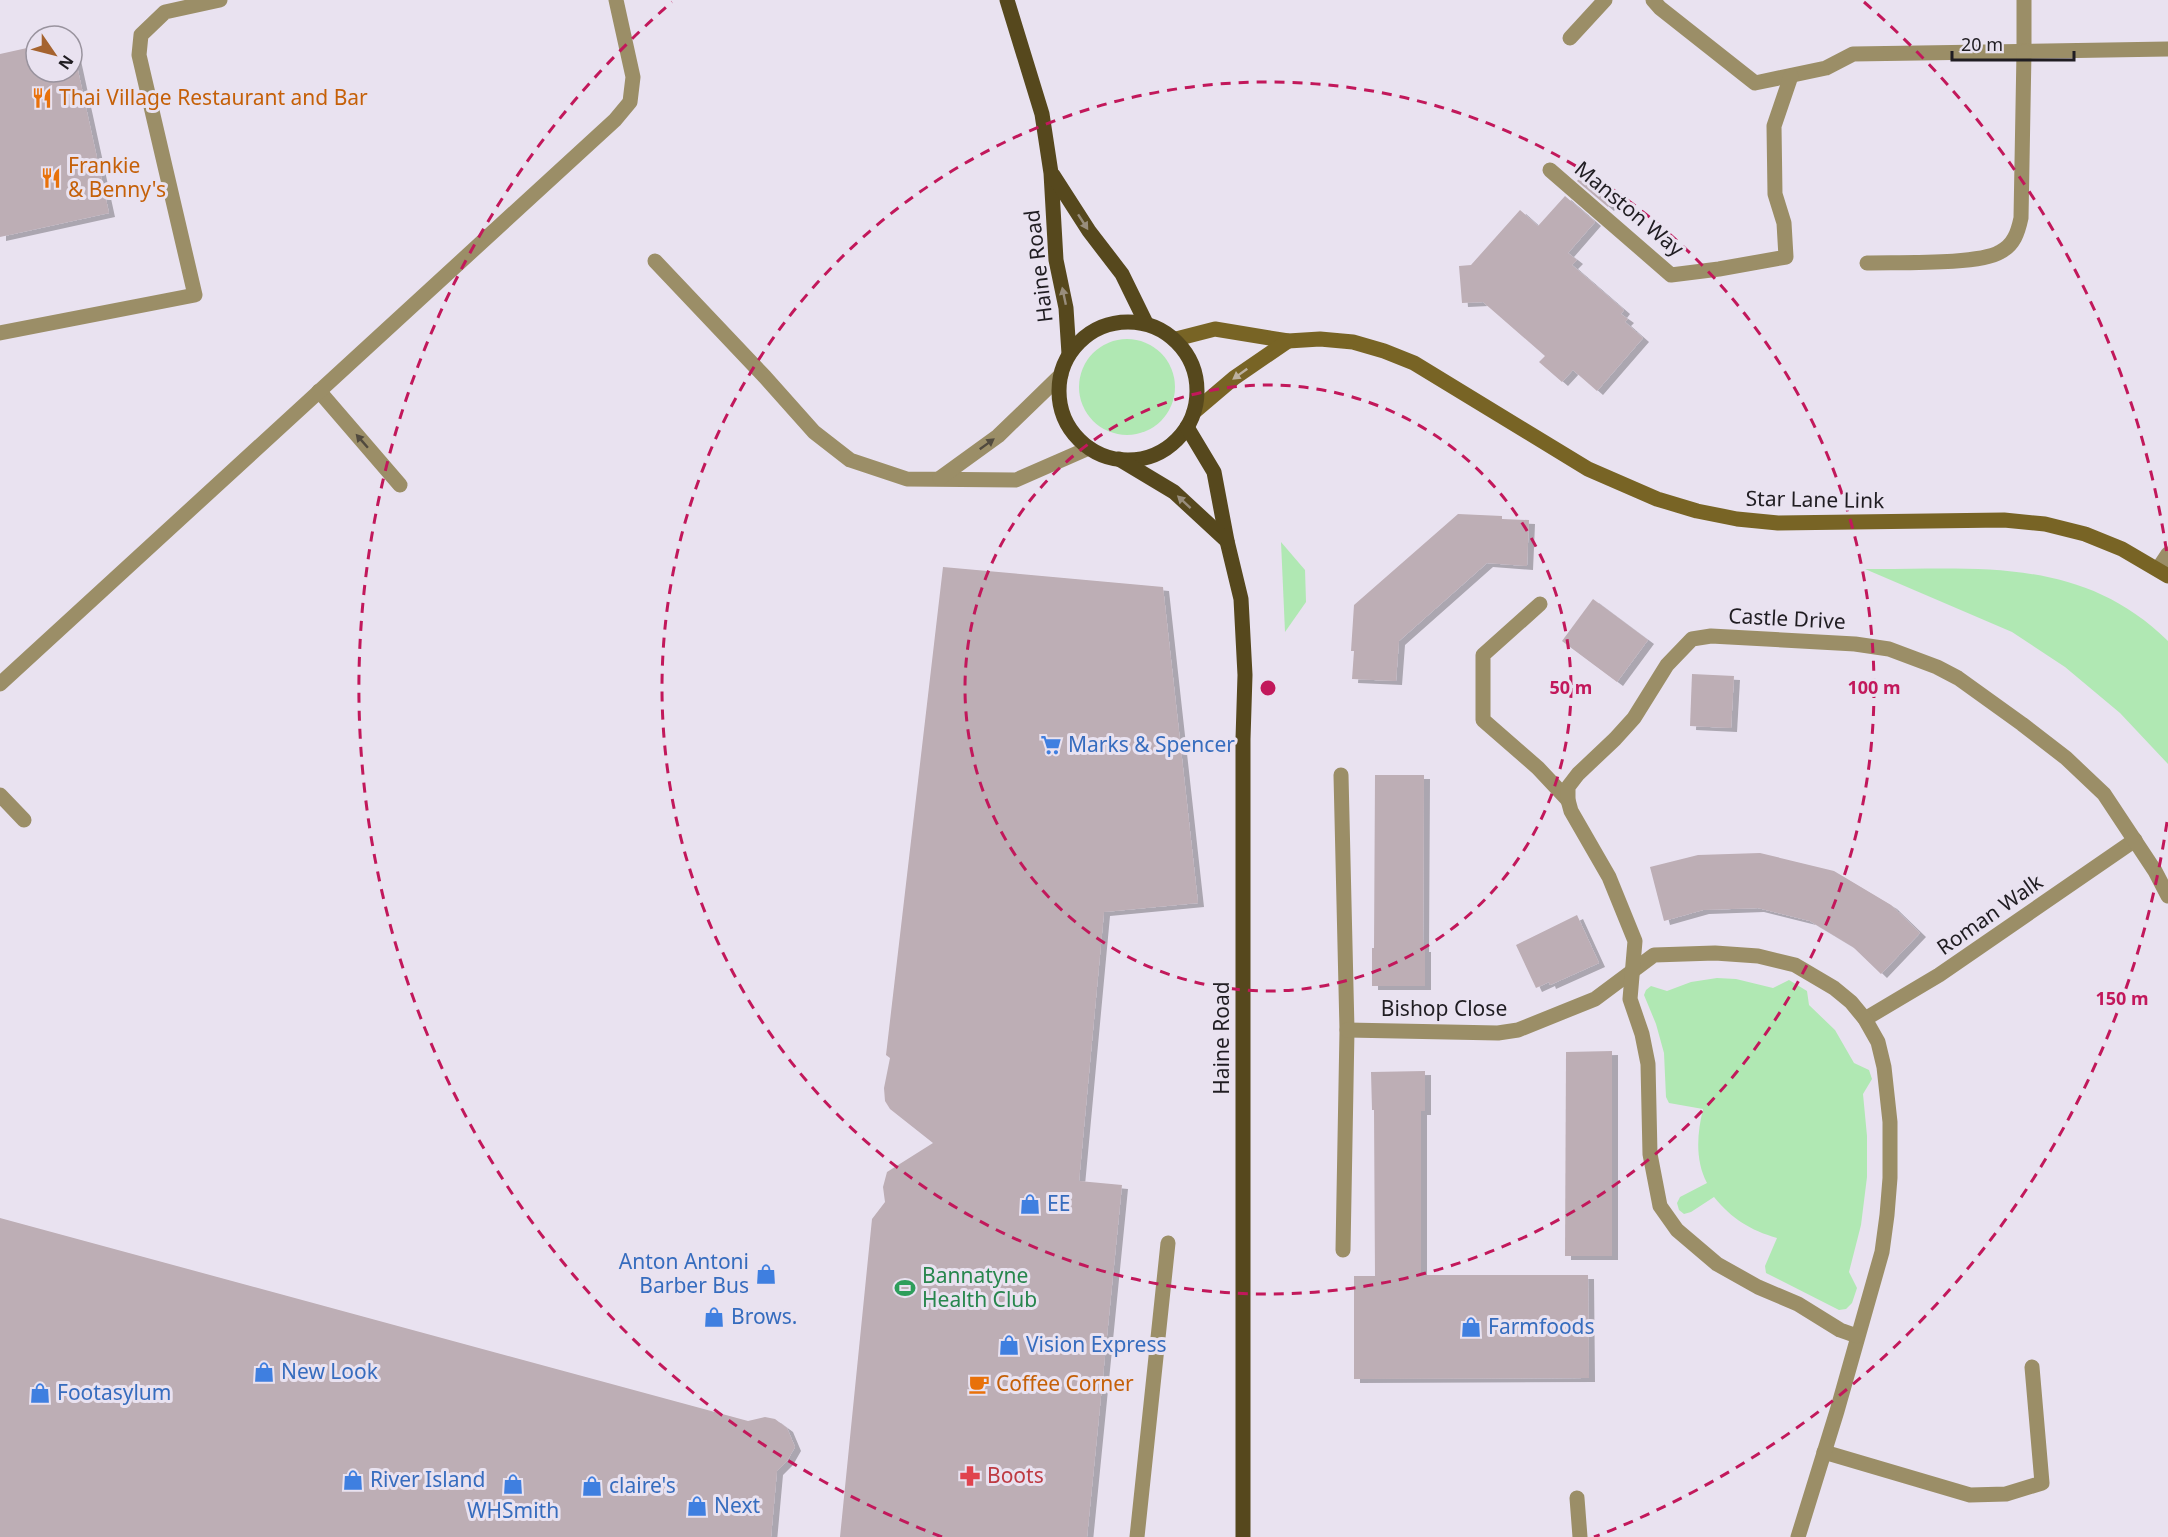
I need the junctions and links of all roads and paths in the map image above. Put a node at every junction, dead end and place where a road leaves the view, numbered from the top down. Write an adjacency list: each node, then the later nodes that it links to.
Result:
1 (220, 0): 16 (street)
2 (616, 0): 21 (street)
3 (1007, 0): 12 (main road, Haine Road)
4 (1605, 0): 7 (street)
5 (1653, 0): 10 (street)
6 (2024, 0): 9 (street)
7 (1570, 38)
8 (2168, 49): 9 (street)
9 (2024, 52): 10 (street); 14 (street)
10 (1791, 76): 11 (street, Manston Way)
11 (1550, 170)
12 (1051, 173): 15 (main road, Haine Road, one-way to 15); 19 (main road, Haine Road, one-way to 12)
13 (655, 261): 26 (street)
14 (1867, 262)
15 (1146, 323): 17 (main road, Haine Road); 19 (main road, Haine Road)
16 (0, 333)
17 (1176, 339): 18 (street, Star Lane Link); 22 (main road, Haine Road)
18 (1288, 340): 22 (street, one-way to 22); 30 (street, Star Lane Link)
19 (1069, 354): 20 (main road, Haine Road)
20 (1061, 375): 24 (main road, Haine Road); 26 (street, one-way to 20)
21 (319, 391): 27 (street, one-way to 21); 32 (street)
22 (1194, 412): 23 (main road, Haine Road)
23 (1187, 428): 25 (main road, Haine Road); 28 (main road, Haine Road)
24 (1089, 448): 25 (main road, Haine Road); 26 (street)
25 (1119, 459): 28 (main road, Haine Road, one-way to 25)
26 (940, 478)
27 (400, 485)
28 (1227, 541): 49 (main road, Haine Road)
29 (2168, 554): 30 (street)
30 (2163, 572)
31 (1540, 604): 35 (street)
32 (0, 684)
33 (1341, 776): 41 (street)
34 (0, 795): 36 (street)
35 (1568, 800): 37 (street, Castle Drive); 39 (street)
36 (24, 820)
37 (2135, 840): 38 (street, Castle Drive); 40 (street, Roman Walk)
38 (2168, 896)
39 (1632, 970): 40 (street, Bishop Close); 41 (street, Bishop Close); 44 (street)
40 (1865, 1019): 44 (street, Bishop Close)
41 (1347, 1030): 43 (street)
42 (1168, 1243): 48 (street)
43 (1343, 1250)
44 (1857, 1336): 46 (street, Bishop Close)
45 (2032, 1367): 46 (street)
46 (1824, 1452): 51 (street, Bishop Close)
47 (1576, 1498): 50 (street)
48 (1137, 1537)
49 (1243, 1537)
50 (1580, 1537)
51 (1798, 1537)

